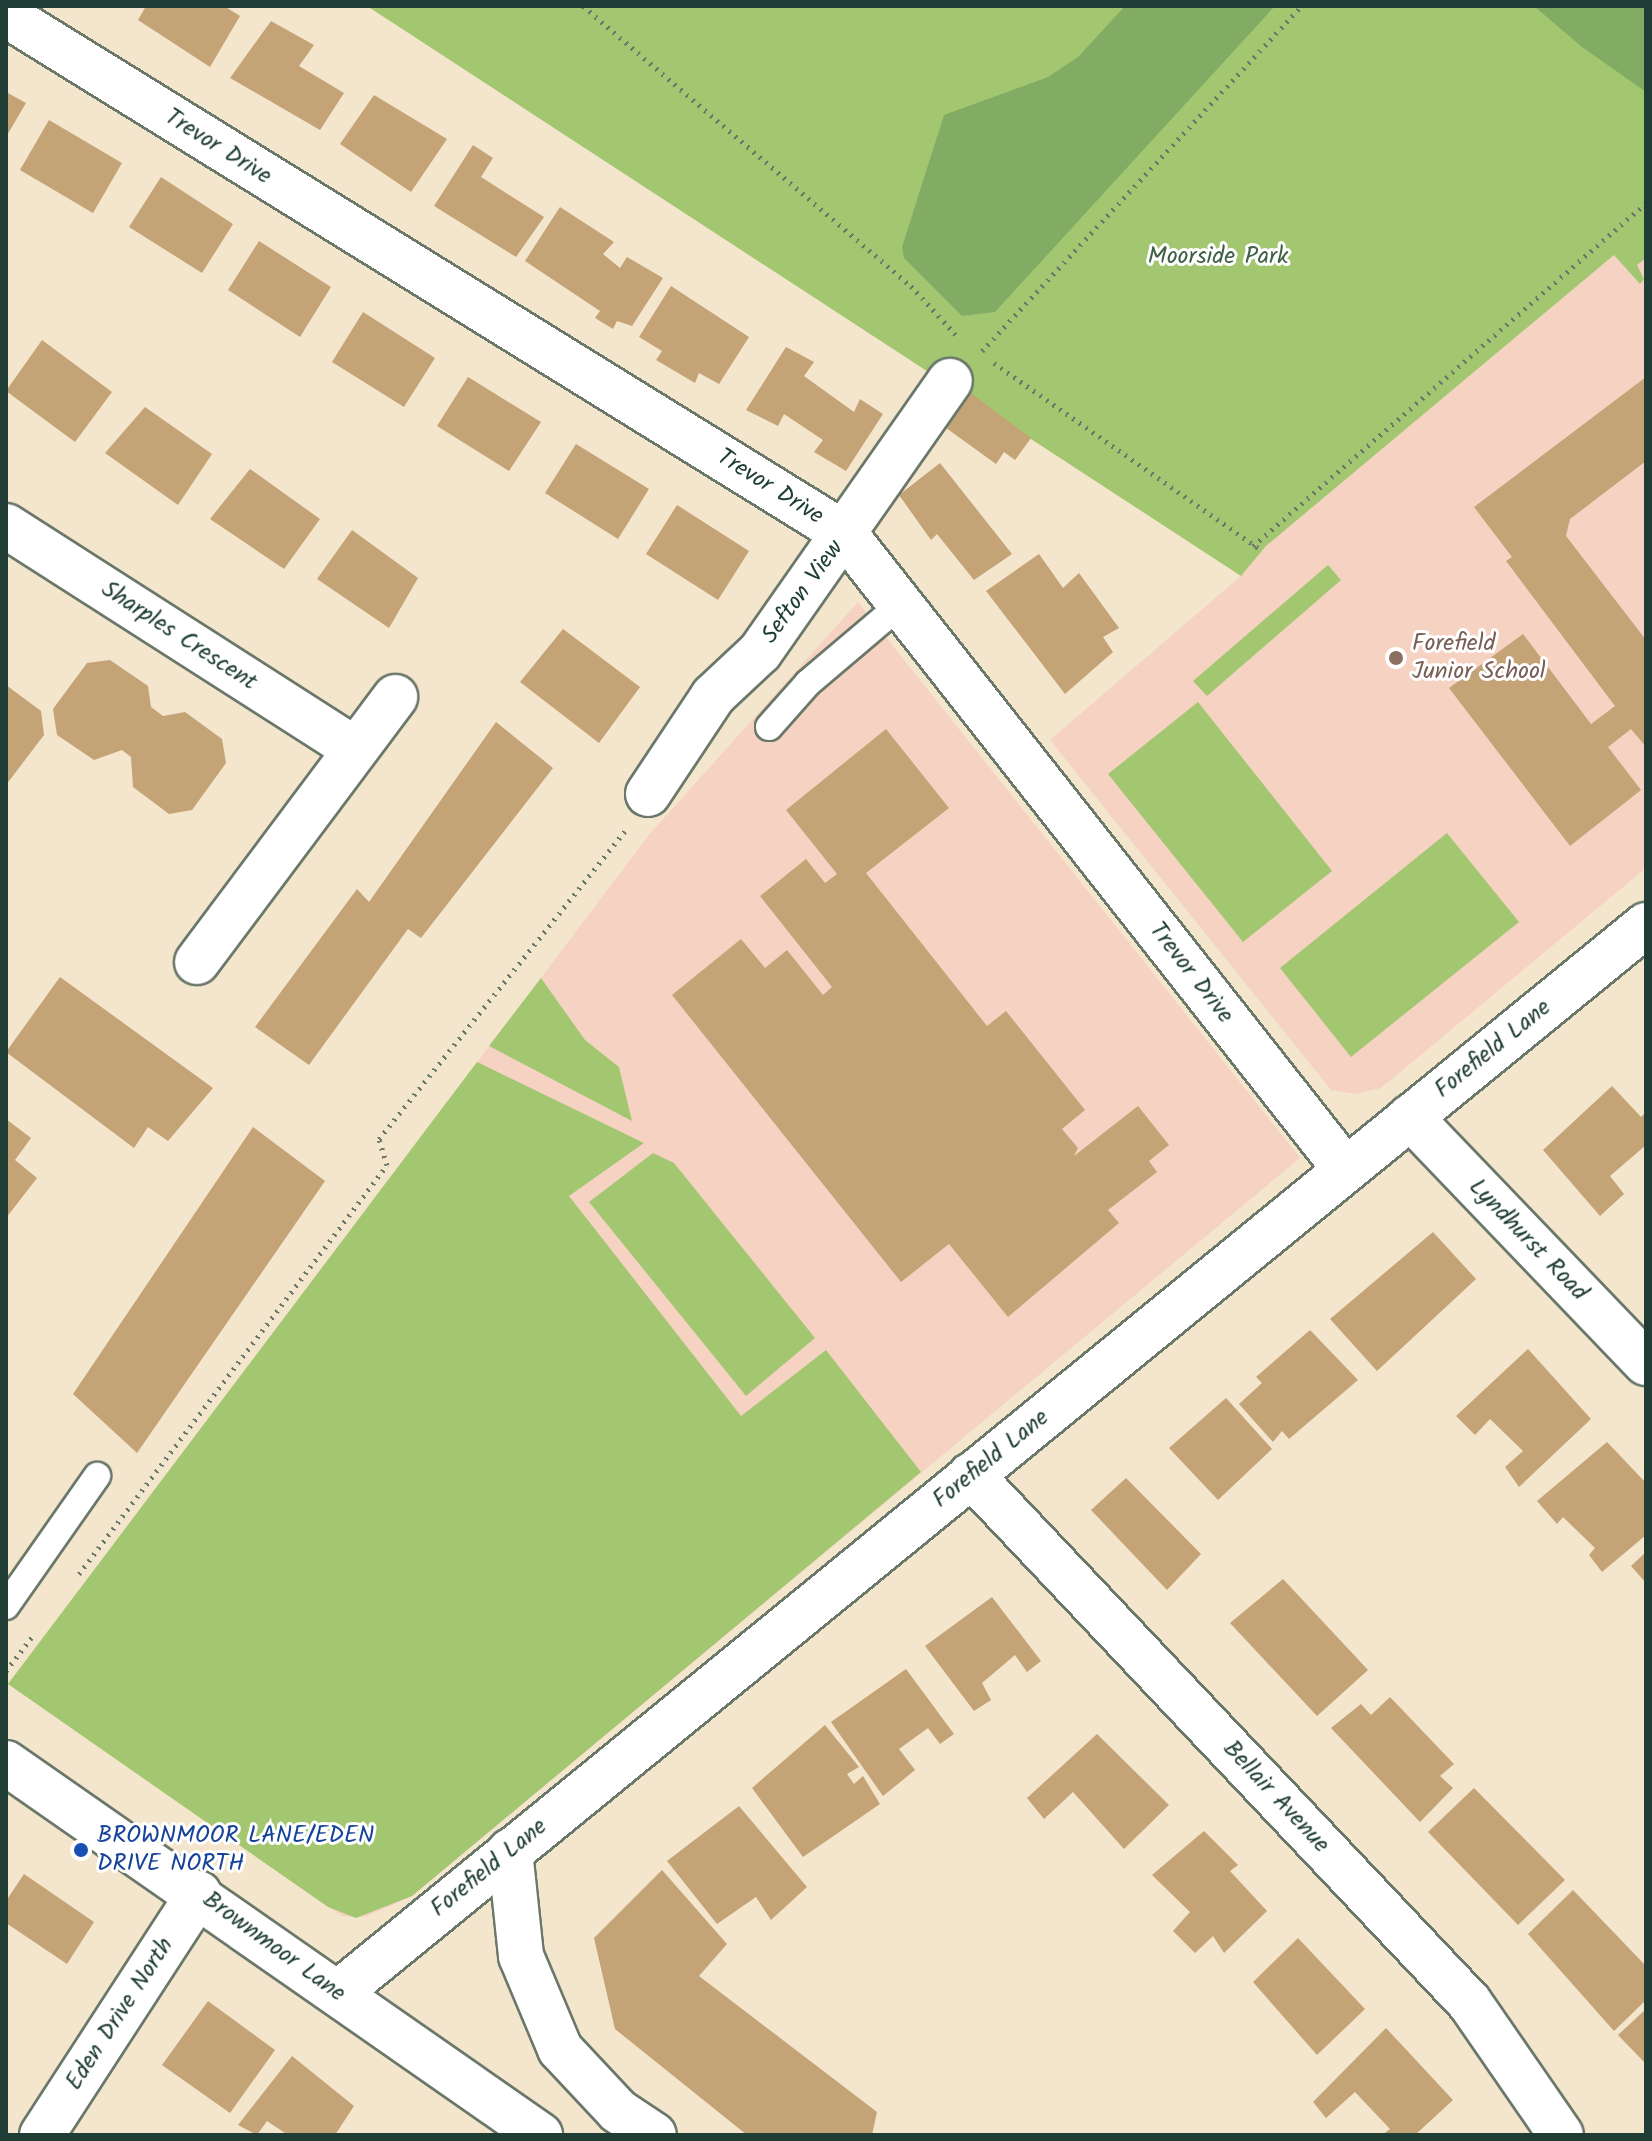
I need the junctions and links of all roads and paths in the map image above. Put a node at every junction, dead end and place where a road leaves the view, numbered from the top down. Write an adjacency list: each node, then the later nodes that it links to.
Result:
1 (583, 6): 5 (path)
2 (1302, 6): 5 (path)
3 (6, 15): 7 (street, Trevor Drive)
4 (1646, 203): 8 (path)
5 (964, 367): 7 (street, Sefton View); 8 (path)
6 (6, 526): 13 (street, Sharples Crescent)
7 (845, 534): 10 (street, Trevor Drive); 14 (street, Sefton View)
8 (1253, 546): 9 (path)
9 (1261, 550)
10 (900, 605): 12 (lane); 18 (street, Trevor Drive)
11 (395, 697): 13 (street)
12 (769, 727)
13 (352, 747): 16 (street)
14 (648, 794): 22 (path)
15 (1646, 925): 17 (street, Forefield Lane)
16 (197, 962)
17 (1410, 1117): 18 (street, Forefield Lane); 19 (street, Lyndhurst Road)
18 (1345, 1169): 20 (street, Forefield Lane)
19 (1646, 1363)
20 (971, 1475): 27 (street, Forefield Lane); 33 (street, Bellair Avenue)
21 (97, 1476): 23 (lane)
22 (73, 1583)
23 (6, 1606)
24 (35, 1633): 25 (path)
25 (6, 1671)
26 (6, 1763): 28 (street, Brownmoor Lane)
27 (510, 1851): 29 (street, Forefield Lane); 32 (street)
28 (199, 1893): 29 (street, Brownmoor Lane); 30 (street, Eden Drive North)
29 (338, 1993): 31 (street, Brownmoor Lane)
30 (42, 2135)
31 (540, 2135)
32 (654, 2135)
33 (1561, 2135)

